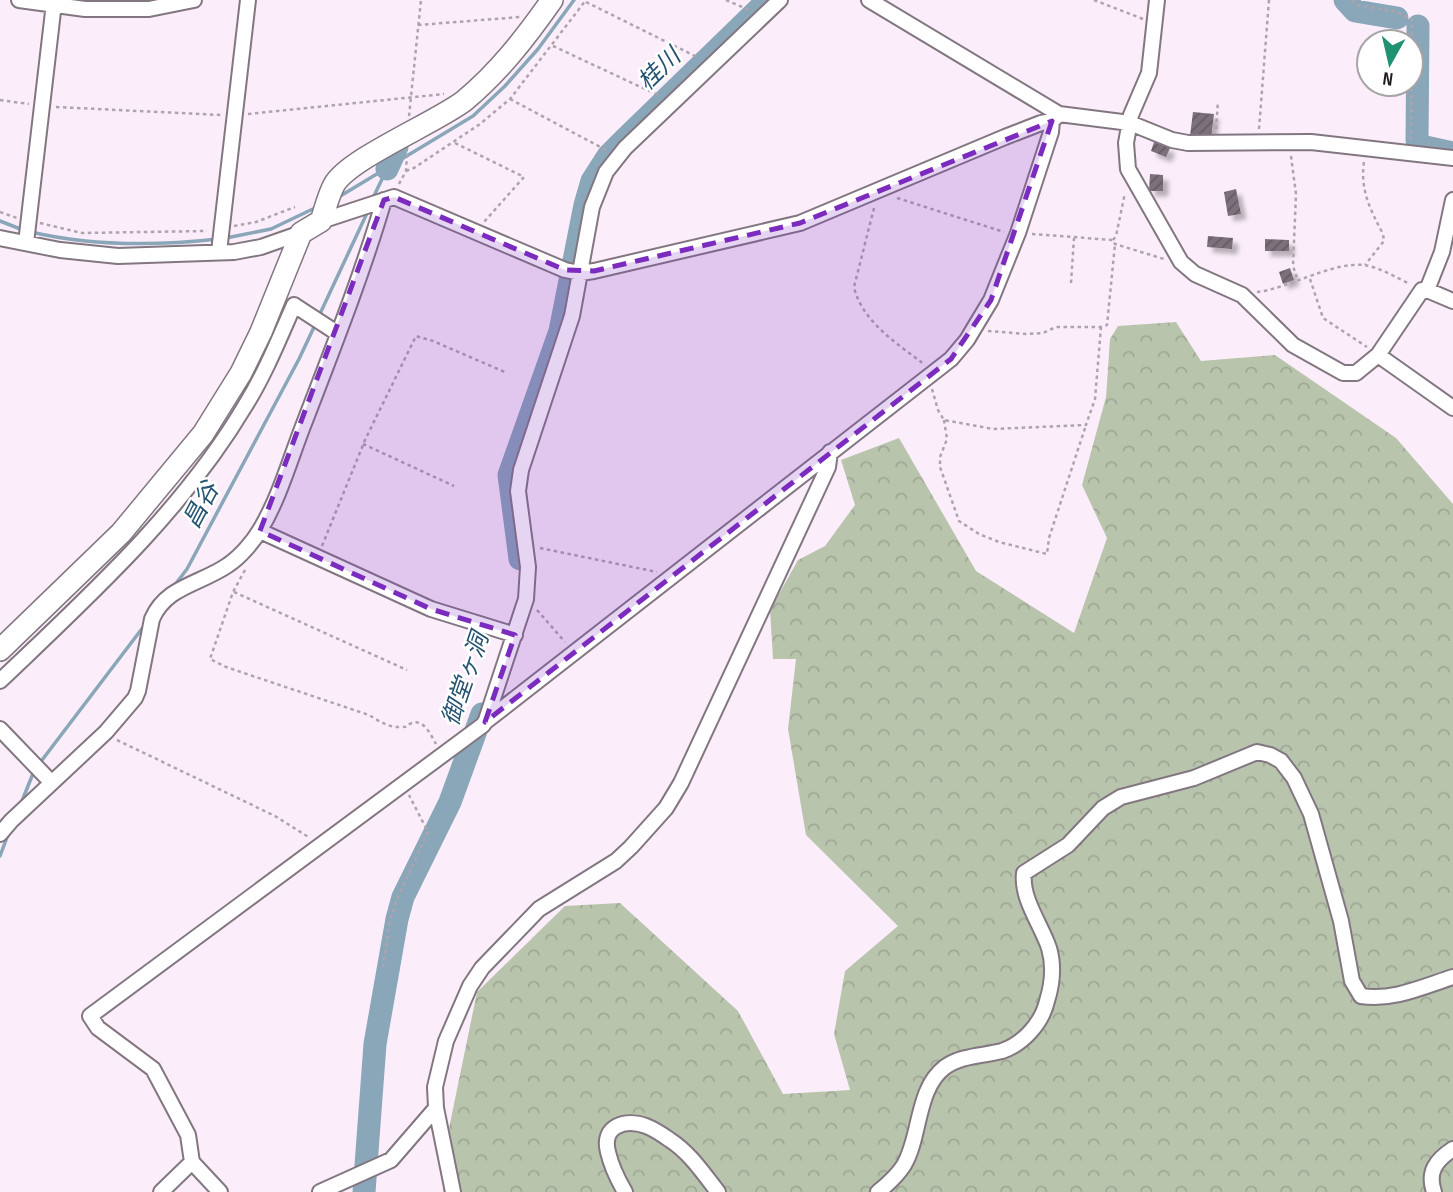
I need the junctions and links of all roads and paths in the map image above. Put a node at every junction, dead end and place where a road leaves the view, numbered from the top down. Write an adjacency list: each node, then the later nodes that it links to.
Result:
1 (19, 0): 13 (street)
2 (194, 0): 13 (street)
3 (248, 0): 42 (street)
4 (421, 0): 17 (path)
5 (726, 0): 15 (path)
6 (780, 0): 53 (street)
7 (869, 0): 23 (street)
8 (1094, 0): 16 (path)
9 (1157, 0): 16 (street)
10 (1269, 0): 28 (path)
11 (1352, 0): 32 (path)
12 (586, 1): 18 (path); 19 (path)
13 (54, 3): 40 (street)
14 (546, 9): 17 (path); 25 (street)
15 (751, 11)
16 (1156, 22): 24 (street)
17 (418, 25): 25 (path)
18 (553, 46): 20 (path); 21 (path)
19 (701, 59)
20 (662, 97)
21 (510, 99): 26 (path); 31 (path)
22 (1218, 101): 27 (path)
23 (1056, 118): 24 (street); 35 (street); 45 (street)
24 (1130, 123): 27 (street); 34 (street)
25 (408, 140): 26 (path); 41 (street)
26 (454, 142): 44 (path)
27 (1215, 142): 28 (street)
28 (1259, 142): 29 (street)
29 (1289, 142): 30 (street); 55 (path)
30 (1367, 148): 32 (street); 52 (path)
31 (608, 151)
32 (1413, 152): 33 (street)
33 (1453, 158)
34 (1128, 169): 48 (path); 51 (street)
35 (879, 190): 45 (path); 53 (street); 65 (path)
36 (384, 200): 41 (street); 44 (street); 62 (street)
37 (1453, 200): 57 (street)
38 (295, 207): 42 (path)
39 (0, 212): 40 (path)
40 (29, 220): 42 (path); 49 (street)
41 (321, 221): 43 (street)
42 (221, 228): 50 (street)
43 (301, 233): 50 (street); 80 (street)
44 (476, 233): 53 (street)
45 (1017, 235): 47 (path); 60 (street)
46 (0, 237): 49 (street)
47 (1074, 238): 48 (path); 56 (path)
48 (1114, 242): 51 (path); 61 (path)
49 (26, 243): 50 (street)
50 (219, 253)
51 (1181, 262): 58 (street)
52 (1366, 265): 54 (path); 57 (path)
53 (580, 273): 73 (street)
54 (1310, 277): 55 (path); 63 (path)
55 (1298, 281): 58 (path)
56 (1071, 283)
57 (1425, 290): 59 (street); 63 (street)
58 (1242, 295): 63 (street)
59 (1453, 301)
60 (975, 326): 61 (path); 65 (street)
61 (1101, 327): 68 (path)
62 (337, 333): 72 (street); 83 (street)
63 (1378, 355): 66 (street)
64 (507, 373): 69 (path)
65 (931, 373): 67 (path); 70 (street)
66 (1453, 408)
67 (944, 420): 68 (path); 68 (path)
68 (1086, 425)
69 (363, 444): 71 (path); 74 (path)
70 (830, 452): 76 (street); 94 (street)
71 (454, 486)
72 (260, 531): 74 (street); 86 (street)
73 (526, 546): 76 (path); 78 (street)
74 (317, 558): 79 (street)
75 (248, 563): 77 (path)
76 (670, 577): 81 (street)
77 (233, 592): 82 (path); 87 (path)
78 (526, 598): 79 (street); 81 (path)
79 (515, 635): 84 (street)
80 (0, 650)
81 (574, 653): 84 (street)
82 (407, 670)
83 (0, 681)
84 (485, 722): 87 (street)
85 (0, 729): 88 (street)
86 (106, 732): 88 (street); 91 (path)
87 (442, 756): 89 (street)
88 (51, 782): 90 (street)
89 (403, 783): 91 (street); 92 (path)
90 (0, 834)
91 (321, 846): 96 (street)
92 (383, 967)
93 (1453, 977): 103 (street)
94 (436, 1108): 99 (street); 100 (street)
95 (1453, 1149): 104 (street)
96 (192, 1162): 97 (street); 98 (street)
97 (161, 1192)
98 (220, 1192)
99 (320, 1192)
100 (453, 1192)
101 (625, 1192): 102 (street)
102 (718, 1192)
103 (878, 1192)
104 (1434, 1192)

